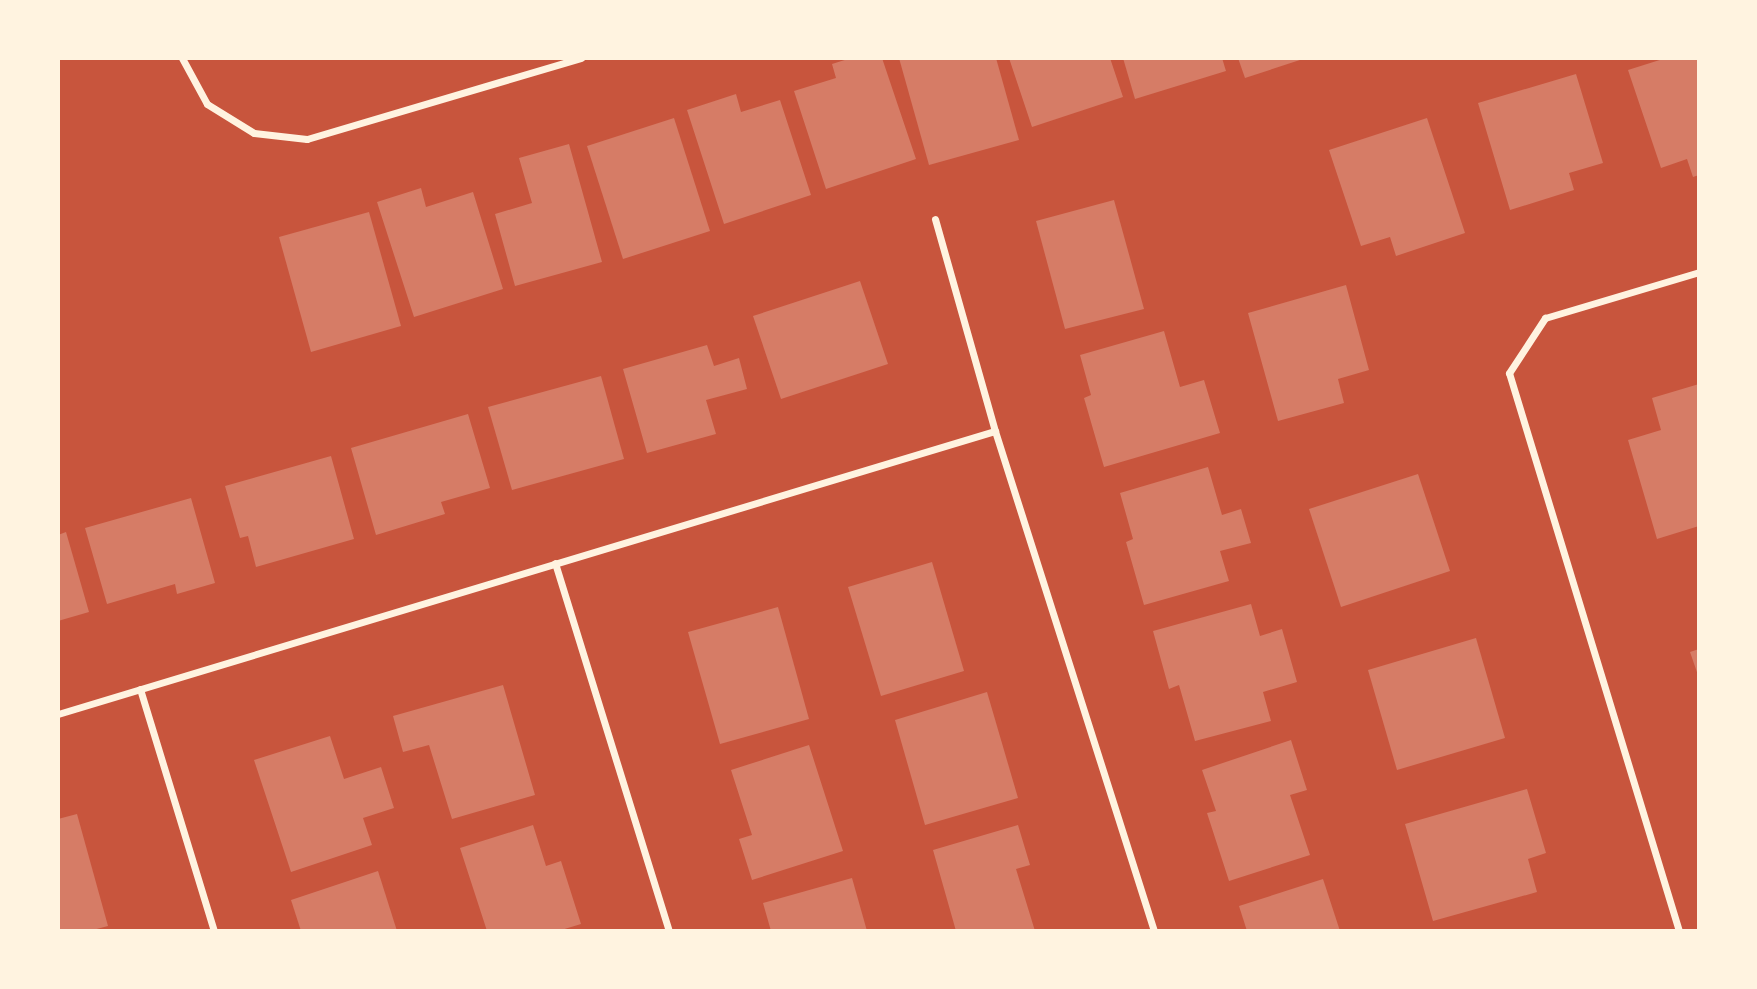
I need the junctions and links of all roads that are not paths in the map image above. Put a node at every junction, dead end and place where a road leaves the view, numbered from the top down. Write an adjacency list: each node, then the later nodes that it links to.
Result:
1 (182, 58): 2 (street)
2 (580, 58)
3 (935, 219): 5 (street)
4 (1699, 272): 12 (street)
5 (995, 431): 6 (street); 11 (street)
6 (555, 564): 7 (street); 10 (street)
7 (140, 689): 8 (street); 9 (street)
8 (58, 713)
9 (214, 931)
10 (669, 931)
11 (1154, 931)
12 (1679, 931)

